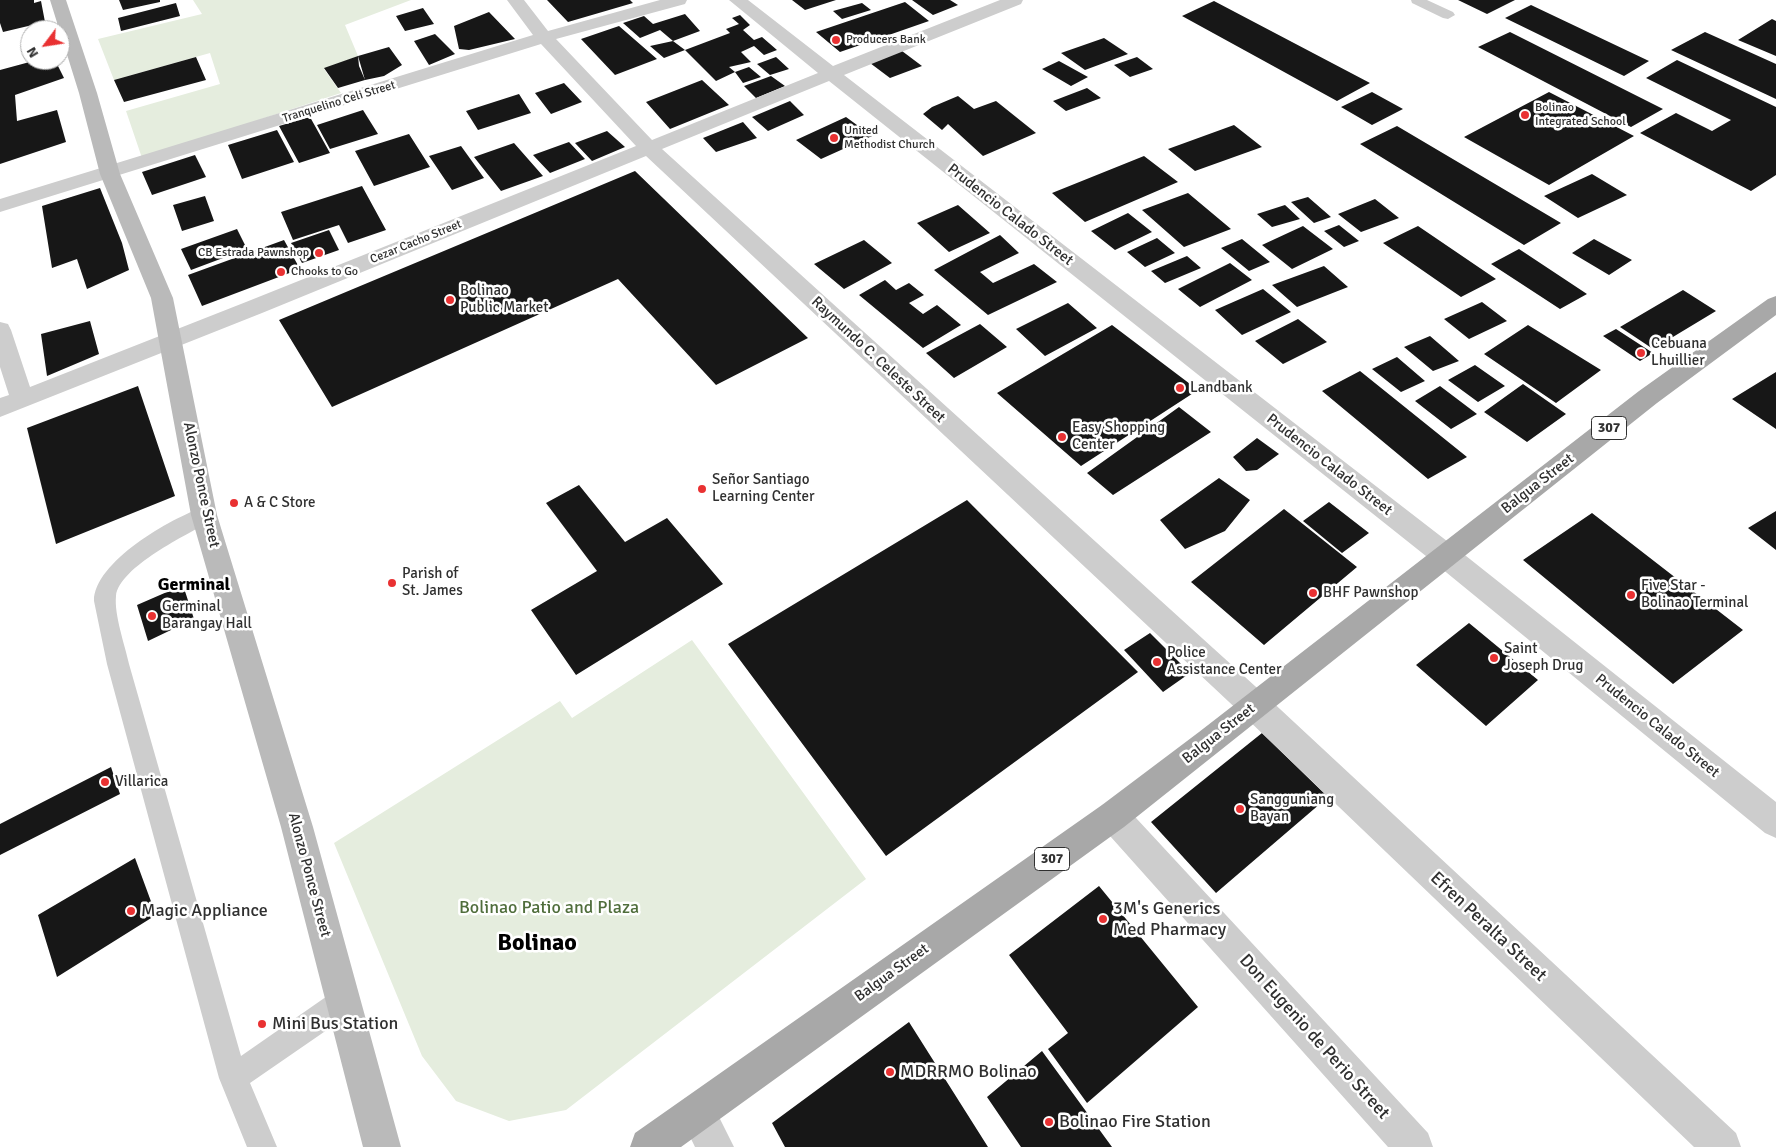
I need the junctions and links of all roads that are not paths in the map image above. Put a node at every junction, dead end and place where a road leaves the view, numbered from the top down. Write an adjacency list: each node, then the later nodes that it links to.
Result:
1 (58, 0): 11 (street, Alonzo Ponce Street)
2 (515, 0): 8 (street, Raymundo C. Celeste Street)
3 (679, 0): 8 (street, Tranquelino Celi Street)
4 (737, 0): 9 (street, Prudencio Calado Street)
5 (1015, 0): 9 (street, Cezar Cacho Street)
6 (1417, 0): 7 (lane)
7 (1448, 15)
8 (544, 37): 10 (street, Raymundo C. Celeste Street); 11 (street, Tranquelino Celi Street)
9 (830, 73): 10 (street, Cezar Cacho Street); 19 (street, Prudencio Calado Street)
10 (648, 147): 15 (street, Cezar Cacho Street); 20 (street, Raymundo C. Celeste Street)
11 (110, 174): 12 (street, Tranquelino Celi Street); 15 (street, Alonzo Ponce Street)
12 (0, 206)
13 (1776, 304): 19 (main road, Balgua Street / 307)
14 (0, 330): 16 (street)
15 (172, 342): 16 (street, Cezar Cacho Street); 18 (street, Alonzo Ponce Street)
16 (22, 400): 17 (street, Cezar Cacho Street)
17 (0, 408)
18 (204, 515): 23 (street, Alonzo Ponce Street); 24 (lane)
19 (1446, 556): 20 (main road, Balgua Street / 307); 22 (street, Prudencio Calado Street)
20 (1255, 706): 21 (main road, Balgua Street / 307); 31 (street, Efren Peralta Street)
21 (1113, 816): 25 (main road, Balgua Street / 307); 30 (street, Don Eugenio de Perio Street)
22 (1776, 822)
23 (343, 1002): 24 (lane); 27 (street, Alonzo Ponce Street)
24 (233, 1078): 26 (lane)
25 (697, 1112): 28 (main road, Balgua Street / 307); 29 (street)
26 (262, 1147)
27 (382, 1147)
28 (649, 1147)
29 (716, 1147)
30 (1414, 1147)
31 (1722, 1147)

